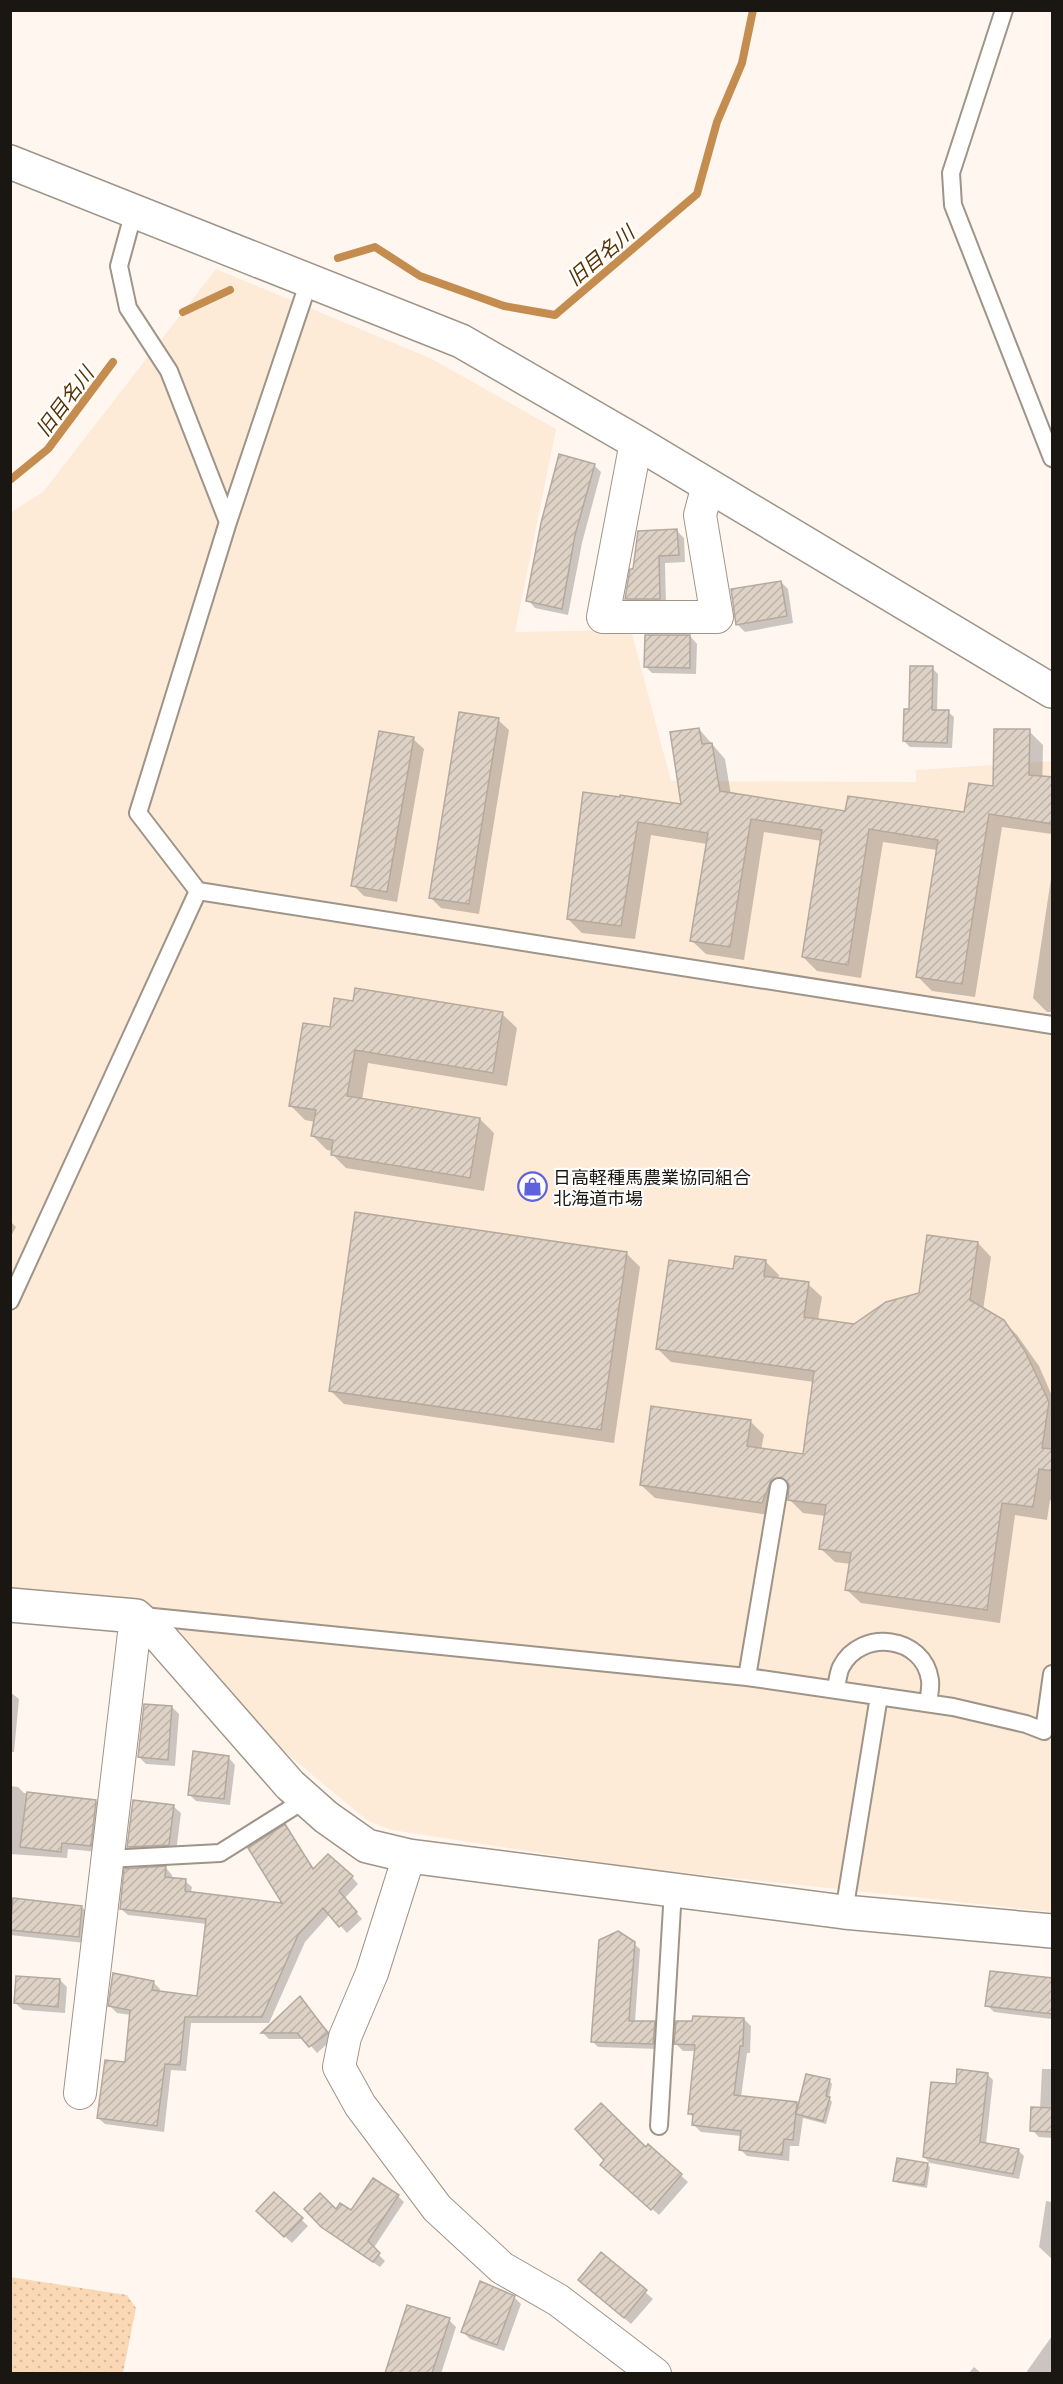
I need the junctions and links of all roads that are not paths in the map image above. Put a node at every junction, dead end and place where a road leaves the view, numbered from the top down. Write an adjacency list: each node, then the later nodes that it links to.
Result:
1 (1004, 10): 6 (lane)
2 (10, 162): 3 (street)
3 (134, 212): 4 (street); 8 (lane)
4 (309, 281): 5 (street); 8 (lane)
5 (636, 442): 7 (street); 7 (street)
6 (1053, 458)
7 (708, 485): 9 (street)
8 (228, 522): 10 (lane)
9 (1053, 691)
10 (198, 891): 11 (lane); 12 (lane)
11 (1053, 1026)
12 (10, 1301)
13 (779, 1487): 17 (lane)
14 (10, 1605): 15 (street)
15 (136, 1616): 17 (lane); 21 (street); 23 (street)
16 (1053, 1674): 20 (lane)
17 (747, 1677): 18 (lane)
18 (836, 1690): 19 (lane); 20 (lane)
19 (879, 1696): 20 (lane); 25 (lane)
20 (928, 1703)
21 (306, 1799): 22 (street); 23 (lane)
22 (409, 1856): 24 (street); 29 (street)
23 (107, 1858): 27 (street)
24 (673, 1890): 25 (street); 28 (lane)
25 (844, 1912): 26 (street)
26 (1053, 1931)
27 (80, 2093)
28 (659, 2126)
29 (655, 2373)

